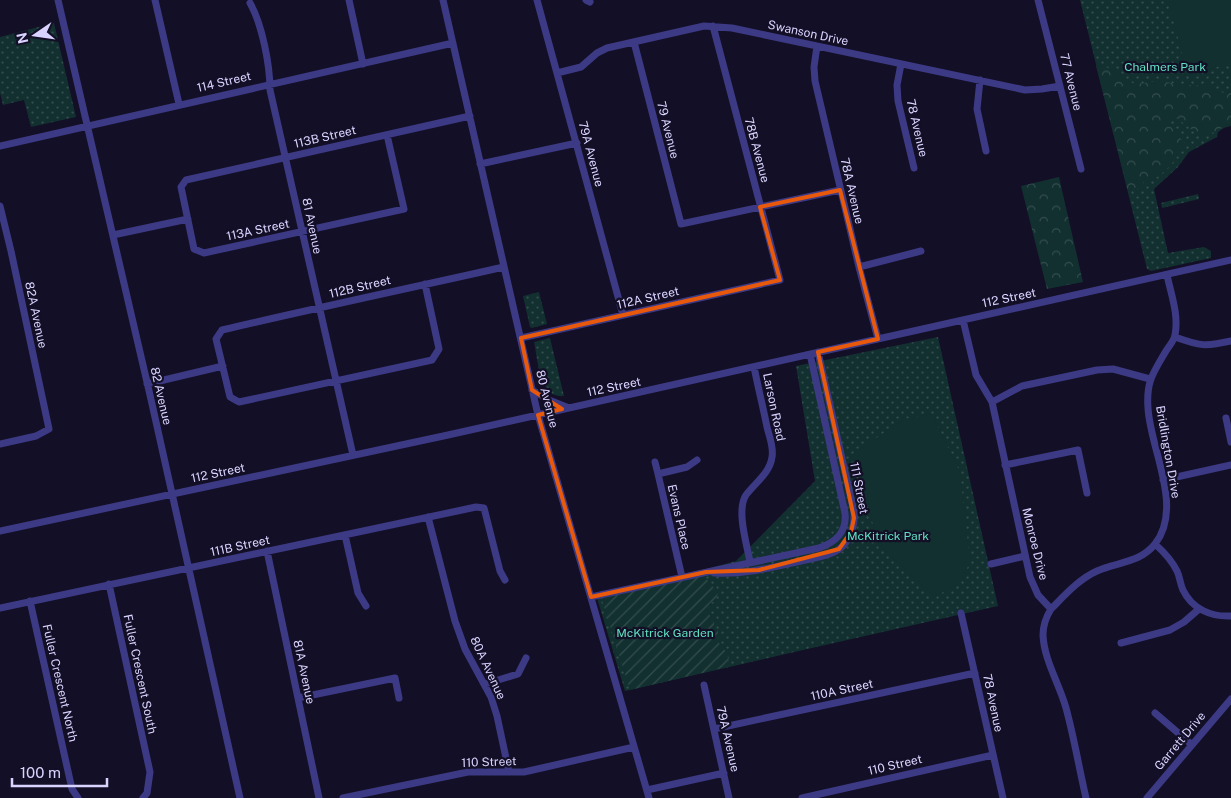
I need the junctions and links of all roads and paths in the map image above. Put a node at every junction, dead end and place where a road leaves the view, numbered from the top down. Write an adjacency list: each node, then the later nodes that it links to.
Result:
1 (58, 0): 20 (street, 82 Avenue)
2 (155, 0): 18 (street)
3 (349, 0): 12 (street)
4 (443, 0): 9 (street, 80 Avenue)
5 (537, 0): 14 (street, 79A Avenue)
6 (1038, 0): 17 (street, 77 Avenue)
7 (250, 3): 16 (street, 81 Avenue)
8 (713, 26): 10 (street, Swanson Drive); 11 (street, Swanson Drive); 31 (street, 78B Avenue)
9 (453, 42): 12 (street, 114 Street); 19 (street, 80 Avenue)
10 (634, 42): 14 (street, Swanson Drive); 31 (street, 79 Avenue)
11 (817, 46): 13 (street, Swanson Drive); 29 (street, 78A Avenue)
12 (363, 64): 16 (street, 114 Street)
13 (900, 64): 15 (street, Swanson Drive); 27 (street, 78 Avenue)
14 (557, 73): 22 (street, 79A Avenue)
15 (980, 80): 17 (street, Swanson Drive); 24 (street)
16 (270, 83): 18 (street, 114 Street); 25 (street, 81 Avenue)
17 (1060, 86): 28 (street, 77 Avenue)
18 (179, 104): 20 (street, 114 Street)
19 (470, 116): 21 (street, 113B Street); 26 (street, 80 Avenue)
20 (87, 126): 23 (street, 114 Street); 34 (street, 82 Avenue)
21 (387, 135): 25 (street, 113B Street); 33 (street, 113A Street)
22 (577, 143): 26 (street); 43 (street, 79A Avenue)
23 (0, 146)
24 (986, 150)
25 (285, 158): 32 (street, 113B Street); 33 (street, 81 Avenue)
26 (480, 164): 37 (street, 80 Avenue)
27 (914, 168)
28 (1082, 169)
29 (840, 190): 31 (street); 38 (street, 78A Avenue)
30 (0, 206): 62 (street, 82A Avenue)
31 (760, 207): 40 (street, 78B Avenue)
32 (188, 219): 33 (street, 113A Street); 34 (street)
33 (302, 232): 42 (street, 81 Avenue)
34 (113, 235): 55 (street, 82 Avenue)
35 (921, 251): 38 (street)
36 (1231, 260): 39 (street, 112 Street)
37 (504, 267): 41 (street, 112B Street); 46 (street, 80 Avenue)
38 (859, 267): 47 (street, 78A Avenue)
39 (1167, 275): 44 (street, 112 Street); 45 (street)
40 (780, 280): 43 (street, 112A Street)
41 (425, 284): 42 (street, 112B Street); 54 (street)
42 (318, 308): 51 (street, 112B Street); 54 (street, 81 Avenue)
43 (623, 315): 46 (street, 112A Street)
44 (963, 320): 47 (street, 112 Street); 57 (street, Monroe Drive)
45 (1175, 337): 48 (street); 53 (street, Bridlington Drive)
46 (521, 338): 56 (street, 80 Avenue)
47 (878, 339): 49 (street, 112 Street)
48 (1231, 341)
49 (818, 352): 50 (street, 112 Street); 81 (street, 111 Street)
50 (810, 354): 52 (street, 112 Street); 78 (street, 111 Street)
51 (223, 366): 54 (street); 55 (street)
52 (754, 367): 58 (street, 112 Street); 78 (street, Larson Road)
53 (1150, 378): 57 (street); 69 (street, Bridlington Drive)
54 (336, 382): 63 (street, 81 Avenue)
55 (147, 384): 71 (street, 82 Avenue)
56 (532, 390): 58 (street); 59 (street, 80 Avenue)
57 (992, 402): 66 (street, Monroe Drive)
58 (569, 408): 59 (street, 112 Street)
59 (538, 415): 63 (street, 112 Street); 85 (street, 80 Avenue)
60 (1226, 418): 61 (street)
61 (1231, 442)
62 (0, 444)
63 (353, 455): 71 (street, 112 Street)
64 (697, 460): 68 (street, Evans Place)
65 (655, 462): 68 (street)
66 (1005, 465): 70 (street); 77 (street, Monroe Drive)
67 (1231, 465): 69 (street)
68 (658, 474): 82 (street, Evans Place)
69 (1163, 480): 75 (street, Bridlington Drive)
70 (1087, 493)
71 (172, 494): 73 (street, 112 Street); 80 (street, 82 Avenue)
72 (428, 517): 74 (street, 111B Street); 83 (street, 111B Street); 96 (street, 80A Avenue)
73 (0, 531)
74 (345, 535): 76 (street, 111B Street); 87 (street)
75 (1155, 544): 89 (street); 90 (street)
76 (267, 552): 80 (street, 111B Street); 98 (street, 81A Avenue)
77 (1025, 556): 79 (street); 89 (street, Monroe Drive)
78 (750, 562): 81 (street, 111 Street)
79 (991, 564)
80 (188, 569): 84 (street, 111B Street); 111 (street, 82 Avenue)
81 (706, 572): 82 (street, 111 Street)
82 (682, 577): 85 (street, 111 Street)
83 (505, 580)
84 (109, 584): 86 (street, 111B Street); 110 (street, Fuller Crescent South)
85 (591, 597): 104 (street, 80 Avenue)
86 (30, 601): 88 (street, 111B Street); 109 (street, Fuller Crescent North)
87 (366, 606)
88 (0, 608)
89 (1051, 609): 117 (street)
90 (1198, 610): 92 (street); 93 (street)
91 (961, 613): 95 (street, 78 Avenue)
92 (1231, 616)
93 (1121, 643)
94 (526, 658): 96 (street)
95 (975, 672): 102 (street, 110A Street); 105 (street, 78 Avenue)
96 (485, 684): 106 (street, 80A Avenue)
97 (704, 686): 102 (street, 79A Avenue)
98 (298, 698): 99 (street); 112 (street, 81A Avenue)
99 (399, 698)
100 (1231, 698): 103 (street, Garrett Drive)
101 (1155, 713): 103 (street)
102 (714, 729): 107 (street, 79A Avenue)
103 (1191, 744): 118 (street, Garrett Drive)
104 (634, 747): 106 (street, 110 Street); 108 (street, 80 Avenue)
105 (993, 755): 115 (street, 110 Street); 116 (street, 78 Avenue)
106 (509, 772): 113 (street, 110 Street)
107 (724, 773): 108 (street); 114 (street, 79A Avenue)
108 (648, 794)
109 (78, 798)
110 (143, 798)
111 (240, 798)
112 (319, 798)
113 (343, 798)
114 (730, 798)
115 (802, 798)
116 (1003, 798)
117 (1086, 798)
118 (1147, 798)

